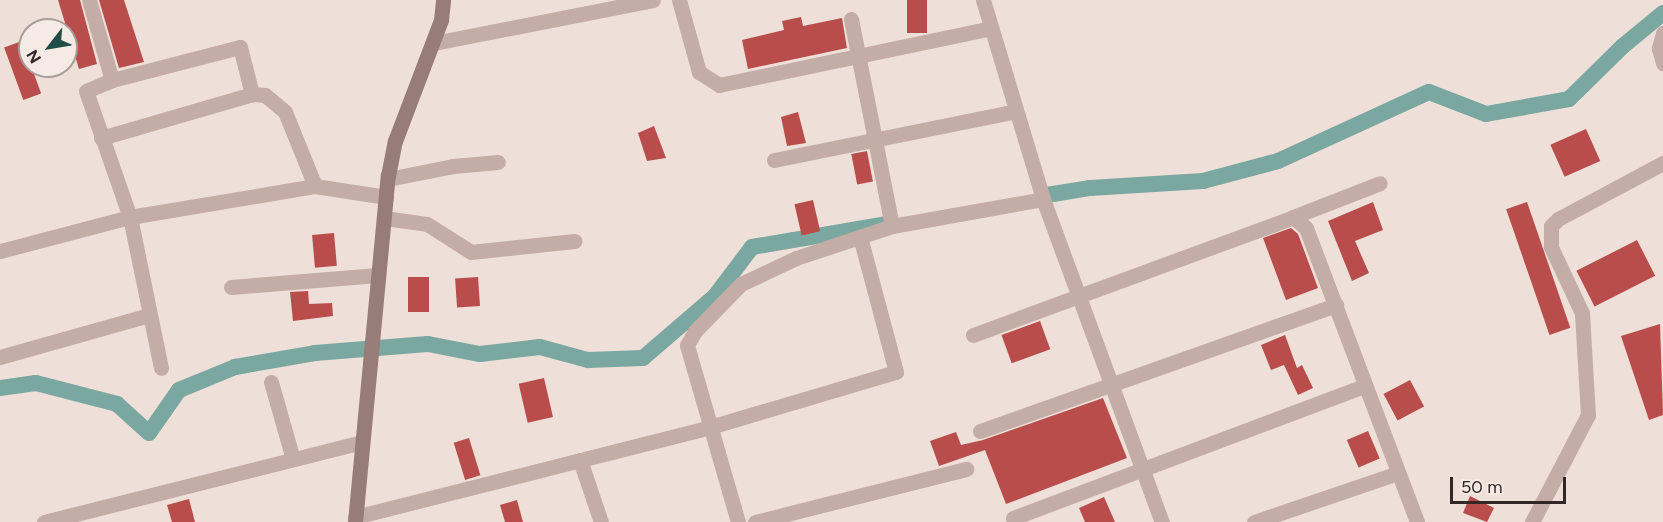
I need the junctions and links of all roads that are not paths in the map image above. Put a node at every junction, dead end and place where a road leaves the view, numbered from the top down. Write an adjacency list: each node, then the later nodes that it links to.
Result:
1 (89, 0): 12 (street)
2 (443, 0): 9 (street)
3 (653, 0): 9 (street)
4 (679, 0): 10 (street)
5 (983, 0): 7 (street)
6 (851, 19): 10 (street)
7 (991, 28): 10 (street); 14 (street)
8 (1663, 33): 11 (street)
9 (434, 43): 20 (street)
10 (858, 55): 16 (street)
11 (1663, 63)
12 (112, 81): 13 (street); 15 (street)
13 (252, 94): 15 (street); 22 (street)
14 (1016, 111): 16 (street); 24 (street)
15 (101, 138): 25 (street)
16 (875, 140): 17 (street); 28 (street)
17 (774, 160)
18 (498, 162): 20 (street)
19 (1663, 163): 60 (street)
20 (388, 179): 23 (street)
21 (1380, 183): 26 (street)
22 (315, 186): 23 (street); 25 (street)
23 (386, 197): 27 (street)
24 (1043, 199): 28 (street); 34 (street)
25 (130, 217): 31 (street); 36 (street)
26 (1293, 217): 34 (street); 35 (street)
27 (384, 218): 30 (street); 32 (street)
28 (892, 226): 29 (street)
29 (860, 237): 43 (street); 43 (street)
30 (574, 241)
31 (0, 251)
32 (378, 276): 33 (street); 45 (street)
33 (231, 287)
34 (1077, 296): 37 (street); 41 (street)
35 (1336, 305): 41 (street); 42 (street)
36 (149, 315): 38 (street); 39 (street)
37 (973, 335)
38 (0, 357)
39 (160, 368)
40 (271, 382): 46 (street)
41 (1110, 385): 44 (street); 49 (street)
42 (1364, 386): 49 (street); 50 (street)
43 (711, 427): 47 (street); 55 (street)
44 (980, 431)
45 (362, 442): 46 (street); 52 (street)
46 (293, 459): 53 (street)
47 (580, 460): 52 (street); 54 (street)
48 (966, 469): 56 (street)
49 (1142, 469): 51 (street); 57 (street)
50 (1398, 473): 58 (street); 59 (street)
51 (1013, 518)
52 (355, 520)
53 (44, 522)
54 (601, 522)
55 (738, 522)
56 (755, 522)
57 (1162, 522)
58 (1254, 522)
59 (1417, 522)
60 (1532, 522)

